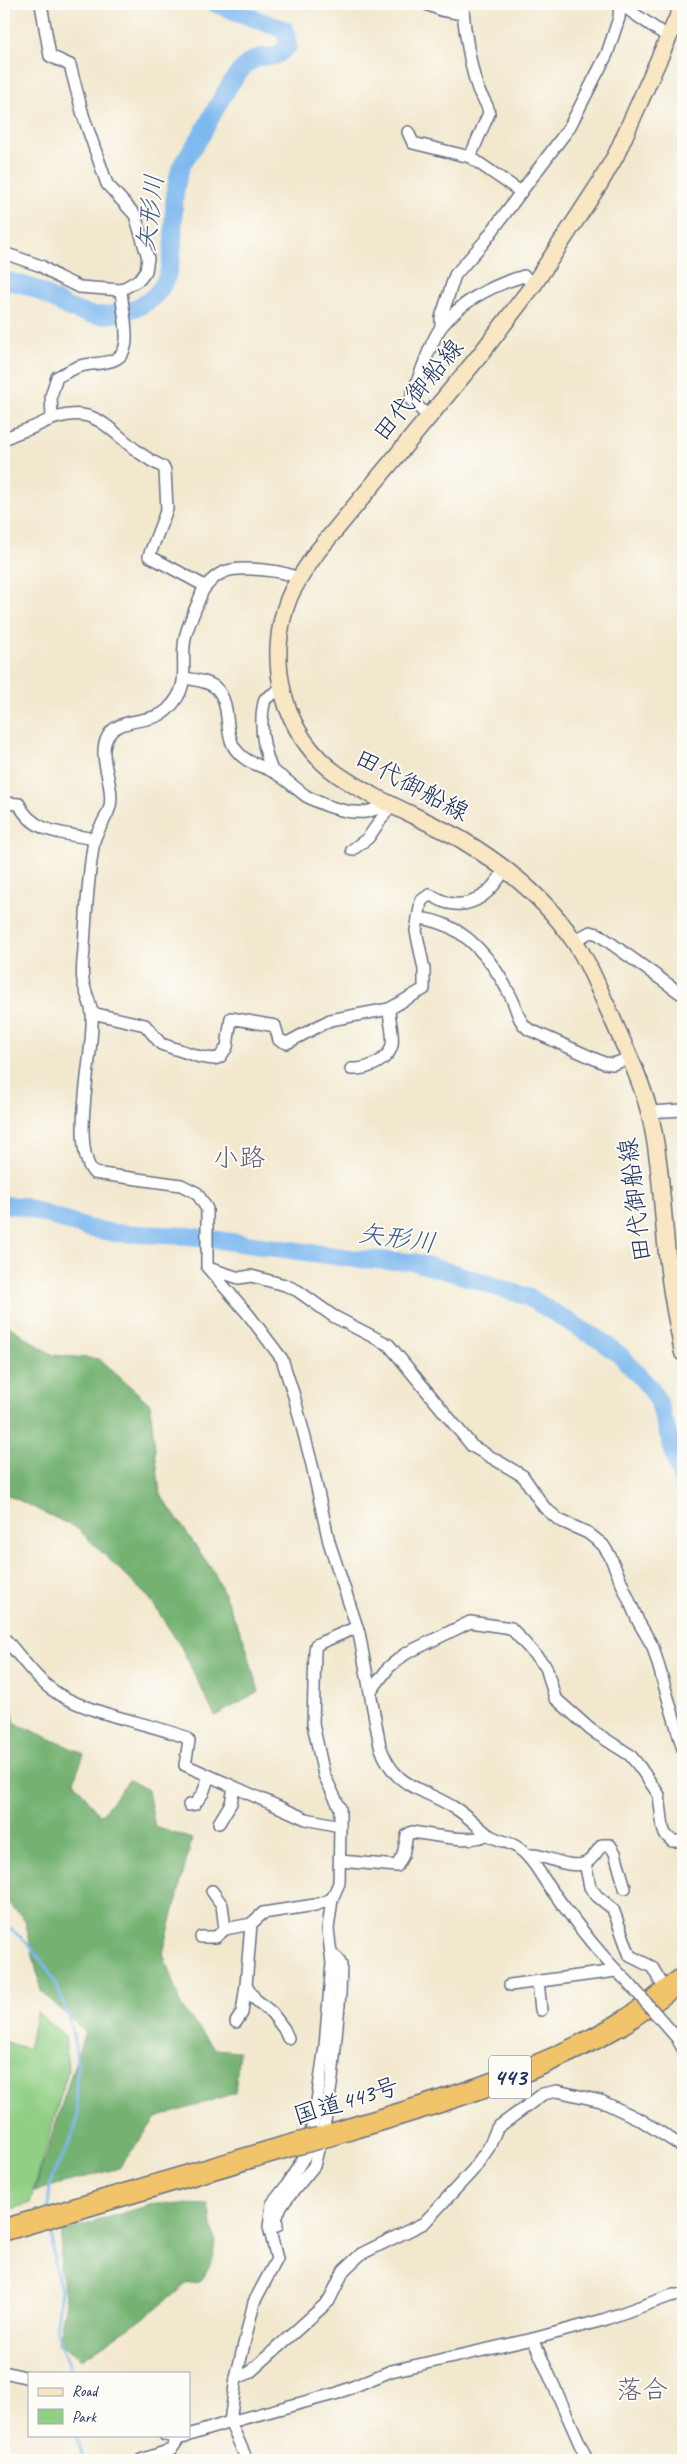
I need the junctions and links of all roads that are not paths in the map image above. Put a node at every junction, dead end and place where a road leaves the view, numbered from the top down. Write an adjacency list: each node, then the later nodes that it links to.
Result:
1 (41, 4): 12 (street)
2 (426, 4): 5 (street)
3 (620, 4): 6 (street); 9 (street)
4 (683, 5): 6 (main road, 田代御船線)
5 (463, 9): 8 (street)
6 (668, 37): 11 (main road, 田代御船線)
7 (408, 132): 8 (street)
8 (470, 157): 9 (street)
9 (521, 192): 13 (street)
10 (4, 253): 12 (street)
11 (534, 284): 13 (street); 14 (main road, 田代御船線)
12 (121, 290): 15 (street)
13 (442, 326): 14 (street)
14 (428, 416): 17 (main road, 田代御船線)
15 (52, 418): 16 (street); 18 (street)
16 (4, 440)
17 (299, 579): 18 (street); 20 (main road, 田代御船線)
18 (205, 586): 19 (street)
19 (185, 678): 21 (street); 24 (street)
20 (282, 688): 21 (street); 23 (main road, 田代御船線)
21 (272, 771): 23 (street)
22 (4, 803): 24 (street)
23 (388, 804): 25 (street); 26 (main road, 田代御船線)
24 (94, 839): 31 (street)
25 (352, 850)
26 (506, 869): 27 (street); 28 (main road, 田代御船線)
27 (418, 918): 30 (street); 32 (street)
28 (574, 941): 29 (street); 32 (main road, 田代御船線)
29 (683, 995)
30 (388, 1009): 31 (street); 33 (street)
31 (92, 1013): 36 (street)
32 (631, 1058): 35 (main road, 田代御船線)
33 (351, 1069)
34 (683, 1110): 35 (street)
35 (649, 1112): 37 (main road, 田代御船線)
36 (208, 1265): 38 (street); 41 (street)
37 (683, 1353)
38 (357, 1627): 40 (street); 46 (street)
39 (4, 1638): 42 (street)
40 (372, 1691): 47 (street); 48 (street)
41 (683, 1749)
42 (209, 1776): 43 (street); 44 (street)
43 (234, 1788): 45 (street); 46 (street)
44 (190, 1805)
45 (219, 1822)
46 (340, 1826): 50 (street)
47 (487, 1834): 49 (street); 50 (street)
48 (683, 1841)
49 (528, 1856): 51 (street); 59 (street)
50 (340, 1862): 54 (street)
51 (586, 1864): 52 (street); 64 (street)
52 (625, 1888)
53 (212, 1891): 56 (street)
54 (332, 1899): 55 (street); 58 (street)
55 (251, 1924): 56 (street); 62 (street)
56 (225, 1929): 57 (street)
57 (201, 1937)
58 (331, 1954): 69 (street); 72 (street)
59 (616, 1971): 61 (street); 68 (street, bridge)
60 (683, 1978): 64 (highway, 国道443号 / 443)
61 (538, 1981): 63 (street); 65 (street)
62 (246, 1985): 66 (street); 67 (street)
63 (510, 1985)
64 (666, 1992): 69 (highway, 国道443号 / 443)
65 (541, 2010)
66 (236, 2022)
67 (288, 2038)
68 (683, 2049)
69 (320, 2137): 71 (highway, 国道443号 / 443, bridge); 72 (street)
70 (683, 2147): 77 (street)
71 (4, 2230)
72 (277, 2259): 77 (street)
73 (683, 2295): 74 (street)
74 (533, 2339): 78 (street); 83 (street)
75 (4, 2372): 76 (street)
76 (28, 2378)
77 (236, 2378): 78 (street)
78 (230, 2422): 79 (street); 82 (street)
79 (190, 2435)
80 (186, 2436): 81 (street)
81 (141, 2460)
82 (247, 2460)
83 (587, 2460)

